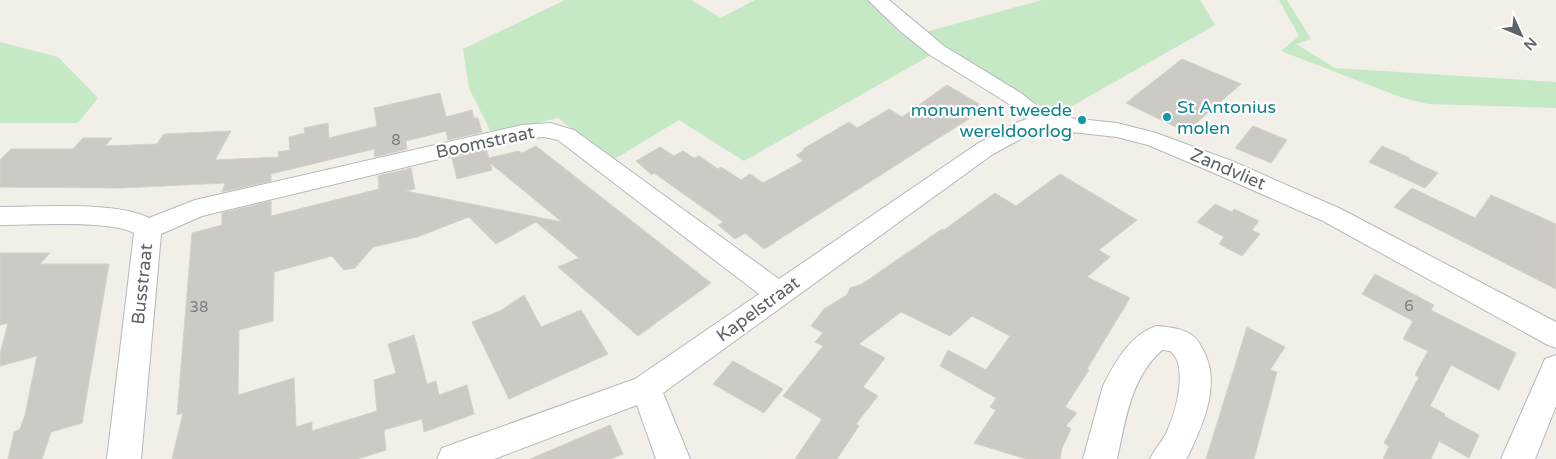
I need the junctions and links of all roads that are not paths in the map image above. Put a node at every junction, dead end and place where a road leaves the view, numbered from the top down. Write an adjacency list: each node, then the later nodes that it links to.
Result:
1 (878, 0): 2 (street)
2 (1043, 122): 5 (street, Kapelstraat); 6 (street, Zandvliet)
3 (0, 216): 4 (street, Busstraat)
4 (148, 228): 5 (street, Boomstraat); 9 (street, Busstraat)
5 (779, 294): 8 (street, Kapelstraat)
6 (1556, 336)
7 (1556, 368): 14 (street)
8 (646, 388): 10 (street, Kapelstraat); 11 (street)
9 (124, 459)
10 (454, 459)
11 (673, 459)
12 (1100, 459): 13 (street)
13 (1167, 459)
14 (1518, 459)

